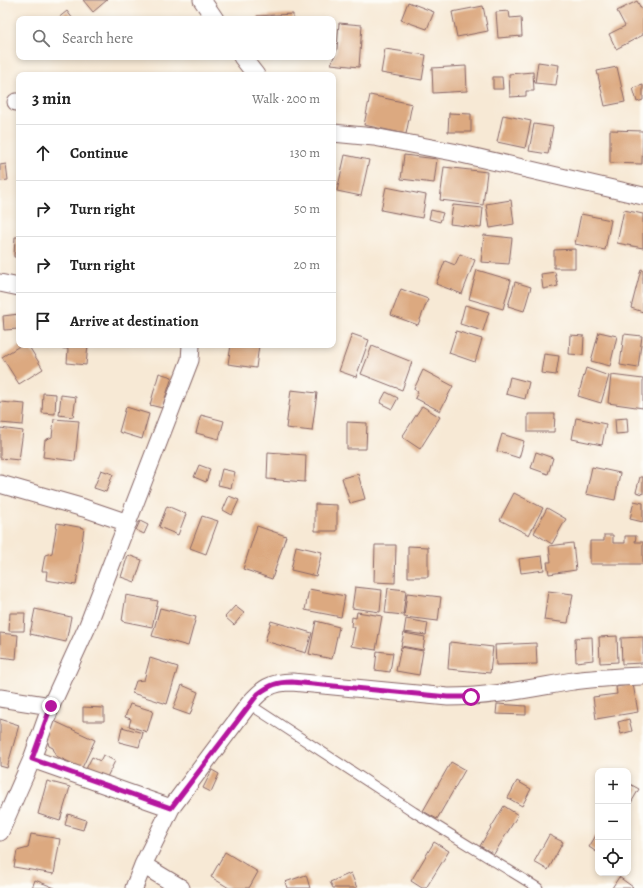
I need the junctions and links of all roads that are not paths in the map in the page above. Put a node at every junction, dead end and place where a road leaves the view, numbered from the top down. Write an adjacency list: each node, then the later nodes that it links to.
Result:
1 (202, 0): 2 (street)
2 (213, 16)
3 (244, 60): 4 (street)
4 (254, 72)
5 (336, 133): 6 (street)
6 (643, 196)
7 (0, 283): 8 (street)
8 (16, 286)
9 (190, 348): 11 (street)
10 (0, 484): 11 (street)
11 (128, 523): 15 (street)
12 (643, 676): 14 (street)
13 (0, 698): 15 (street)
14 (249, 704): 17 (street); 22 (lane)
15 (51, 706): 16 (street)
16 (32, 759): 17 (street); 18 (street)
17 (171, 808): 19 (street)
18 (0, 832)
19 (143, 865): 20 (street); 21 (street)
20 (134, 888)
21 (181, 888)
22 (538, 888)

